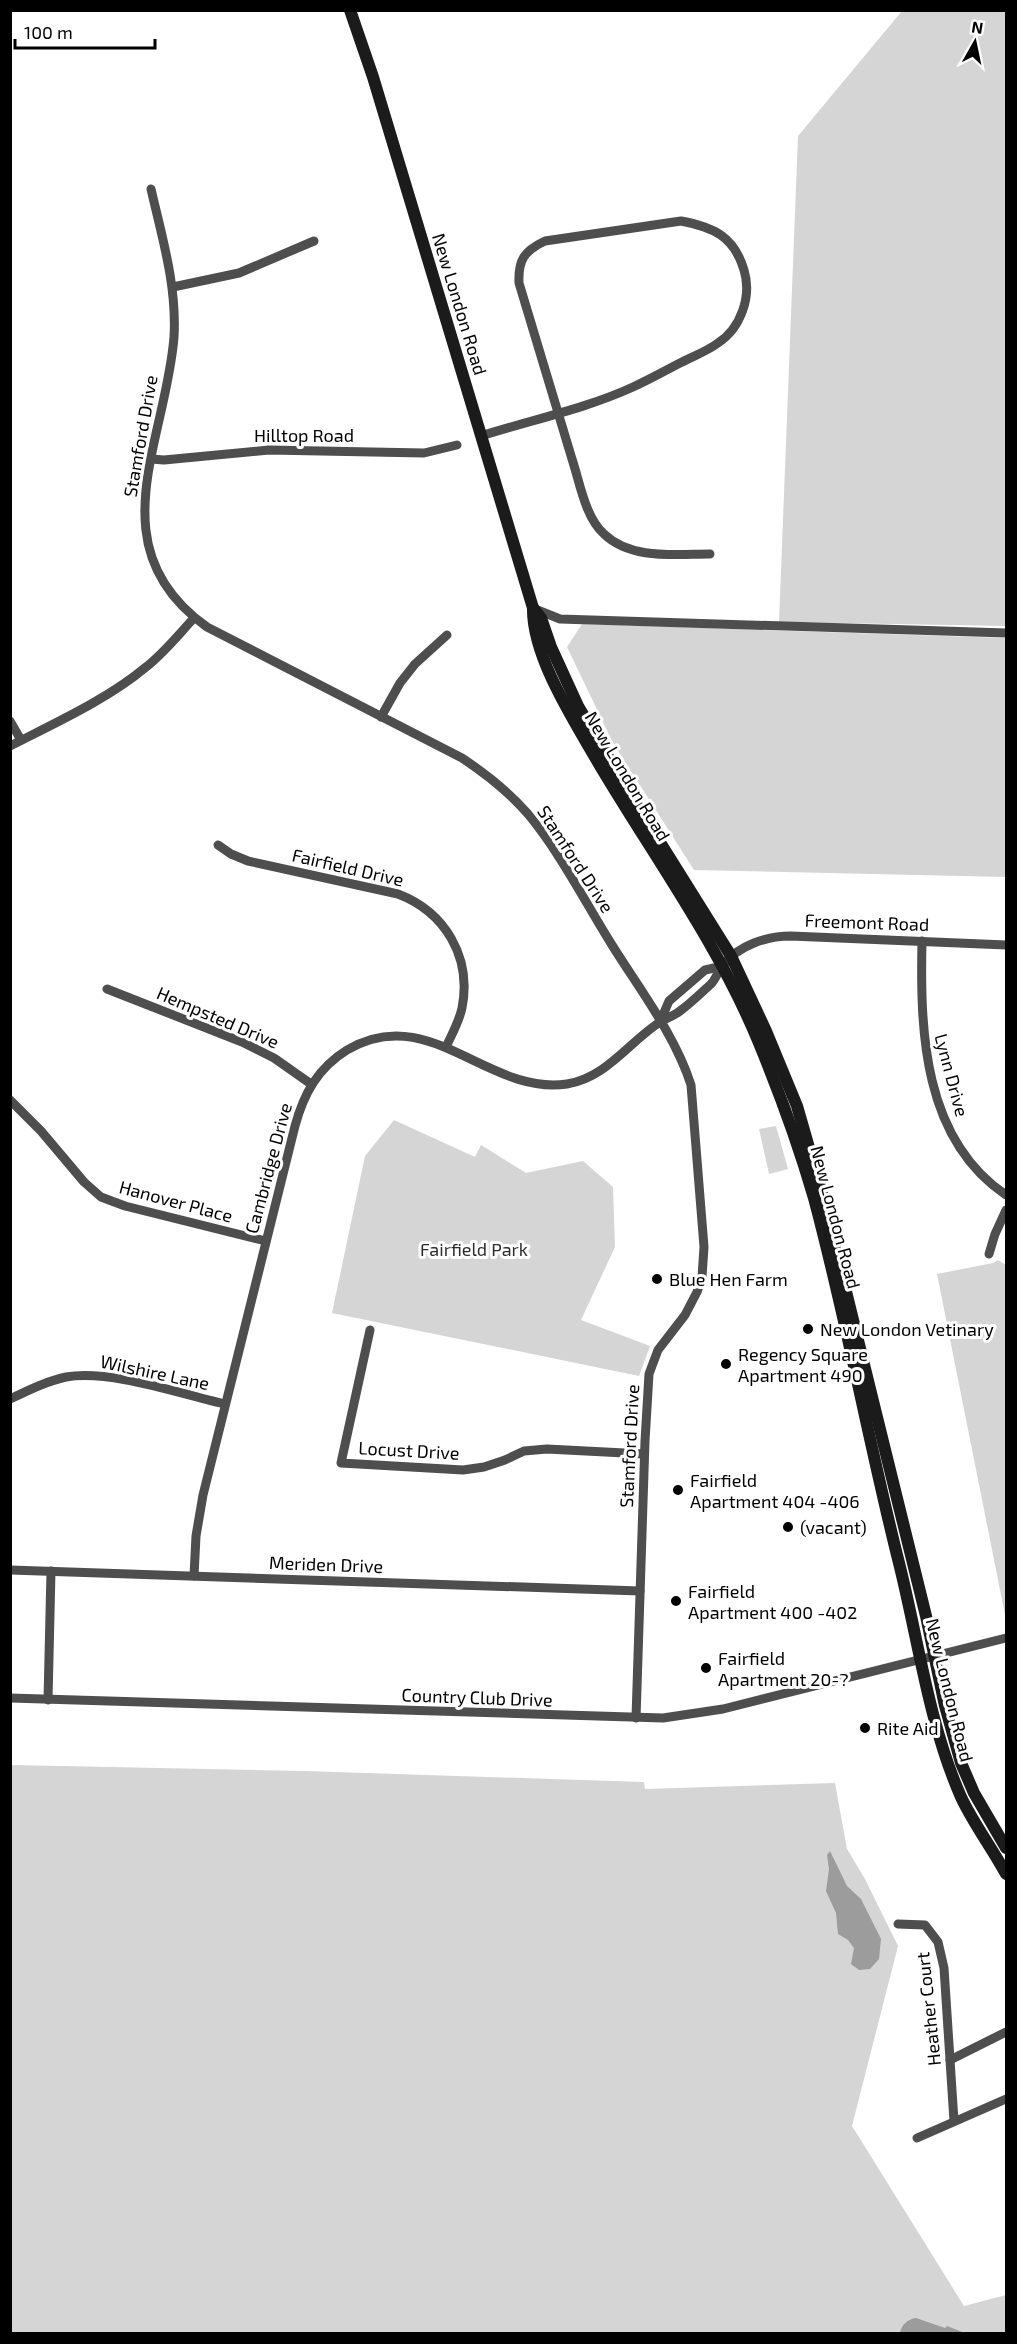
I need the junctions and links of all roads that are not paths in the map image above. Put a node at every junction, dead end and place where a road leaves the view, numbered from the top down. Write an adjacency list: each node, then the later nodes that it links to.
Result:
1 (350, 10): 6 (main road, New London Road)
2 (151, 189): 4 (street, Stamford Drive)
3 (314, 241): 4 (street)
4 (173, 286): 8 (street, Stamford Drive)
5 (557, 412): 5 (street); 6 (street); 9 (street)
6 (481, 435): 10 (main road, New London Road)
7 (457, 445): 8 (street, Hilltop Road)
8 (150, 459): 11 (street, Stamford Drive)
9 (710, 554)
10 (533, 608): 12 (street); 21 (main road, New London Road)
11 (194, 618): 14 (street, Stamford Drive); 16 (street)
12 (1006, 633)
13 (447, 635): 14 (street)
14 (381, 717): 23 (street, Stamford Drive)
15 (10, 721): 16 (street)
16 (21, 740): 17 (street)
17 (10, 746)
18 (218, 845): 24 (street, Fairfield Drive)
19 (922, 941): 20 (street, Freemont Road); 21 (street, Freemont Road); 27 (street, Lynn Drive)
20 (1006, 945)
21 (727, 961): 23 (street, Cambridge Drive); 23 (street, Cambridge Drive); 40 (main road, New London Road); 41 (main road, New London Road)
22 (107, 989): 25 (street, Hempsted Drive)
23 (660, 1022): 24 (street, Cambridge Drive); 34 (street, Stamford Drive)
24 (446, 1047): 25 (street, Cambridge Drive)
25 (311, 1084): 29 (street, Cambridge Drive)
26 (10, 1101): 29 (street, Hanover Place)
27 (1006, 1195)
28 (1006, 1210): 30 (street)
29 (266, 1241): 33 (street, Cambridge Drive)
30 (989, 1254)
31 (370, 1330): 34 (street, Locust Drive)
32 (10, 1399): 33 (street, Wilshire Lane)
33 (225, 1404): 37 (street, Cambridge Drive)
34 (645, 1454): 38 (street, Stamford Drive)
35 (10, 1570): 36 (street, Meriden Drive)
36 (51, 1571): 37 (street, Meriden Drive); 43 (street)
37 (194, 1576): 38 (street, Meriden Drive)
38 (640, 1591): 44 (street, Stamford Drive)
39 (1006, 1638): 40 (street)
40 (935, 1656): 41 (street, Country Club Drive); 45 (main road, New London Road)
41 (921, 1659): 44 (street, Country Club Drive); 46 (main road, New London Road)
42 (10, 1698): 43 (street, Country Club Drive)
43 (48, 1700): 44 (street, Country Club Drive)
44 (636, 1718)
45 (1006, 1848)
46 (1006, 1874)
47 (898, 1924): 49 (street, Heather Court)
48 (1006, 2032): 49 (street)
49 (950, 2060): 51 (street, Heather Court)
50 (1006, 2100): 51 (street)
51 (954, 2121): 52 (street)
52 (917, 2138)

